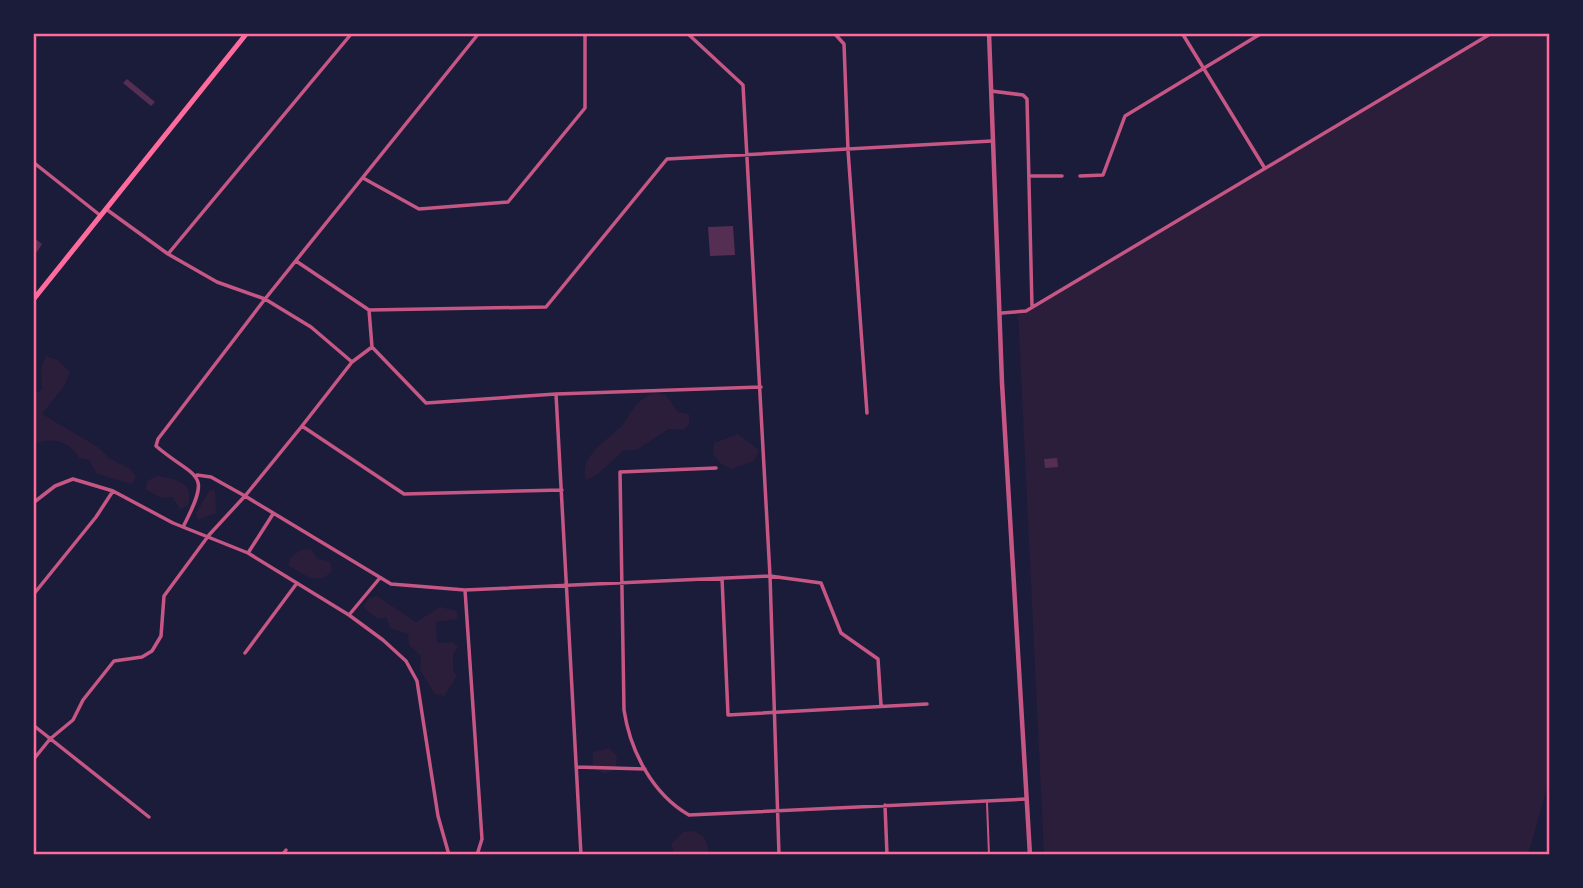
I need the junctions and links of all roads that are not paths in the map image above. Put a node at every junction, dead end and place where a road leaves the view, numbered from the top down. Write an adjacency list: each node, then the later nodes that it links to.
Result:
1 (247, 33): 22 (highway)
2 (352, 33): 24 (street)
3 (479, 33): 21 (street)
4 (584, 33): 21 (street)
5 (687, 33): 15 (street)
6 (834, 33): 14 (street)
7 (989, 33): 12 (street)
8 (1182, 33): 11 (street)
9 (1262, 33): 11 (street)
10 (1492, 33): 17 (street)
11 (1204, 68): 17 (street); 20 (street)
12 (991, 91): 13 (street); 18 (street)
13 (992, 141): 14 (street); 32 (street)
14 (848, 150): 15 (street); 37 (street)
15 (748, 154): 31 (street); 35 (street)
16 (33, 162): 23 (street)
17 (1264, 167): 30 (street)
18 (1029, 176): 19 (street); 30 (street)
19 (1062, 176)
20 (1080, 176)
21 (363, 178): 25 (street)
22 (106, 209): 23 (highway); 24 (street)
23 (101, 216): 27 (highway)
24 (168, 254): 28 (street)
25 (296, 261): 28 (street); 31 (street)
26 (33, 285): 27 (street)
27 (41, 291): 29 (highway)
28 (265, 299): 34 (street); 40 (street)
29 (33, 300)
30 (1032, 307): 32 (street)
31 (369, 310): 33 (street)
32 (1002, 313): 68 (street)
33 (372, 347): 34 (street); 36 (street)
34 (352, 362): 38 (street)
35 (761, 387): 36 (street); 49 (street)
36 (556, 394): 41 (street)
37 (867, 413)
38 (302, 426): 41 (street); 43 (street)
39 (716, 468): 53 (street)
40 (197, 475): 43 (street); 46 (street)
41 (562, 490): 54 (street)
42 (113, 491): 44 (street); 46 (street); 56 (street)
43 (245, 495): 45 (street); 47 (street)
44 (33, 503)
45 (273, 514): 48 (street); 51 (street)
46 (183, 527): 47 (street)
47 (209, 535): 48 (street); 63 (street)
48 (248, 553): 52 (street)
49 (770, 576): 50 (street); 60 (street); 61 (street)
50 (722, 578): 53 (street); 61 (street)
51 (379, 579): 55 (street); 57 (street)
52 (297, 583): 57 (street); 58 (street)
53 (623, 583): 54 (street); 66 (street)
54 (565, 587): 55 (street); 65 (street)
55 (465, 590): 75 (street)
56 (33, 595)
57 (349, 615): 74 (street)
58 (245, 653)
59 (927, 704): 60 (street)
60 (881, 705): 61 (street)
61 (775, 713): 70 (street)
62 (33, 725): 63 (street)
63 (50, 739): 64 (street); 71 (street)
64 (33, 760)
65 (576, 767): 66 (street); 76 (street)
66 (645, 769): 70 (street)
67 (986, 799): 68 (street); 69 (street); 79 (lane)
68 (1027, 799): 80 (street)
69 (885, 805): 70 (street); 78 (street)
70 (778, 812): 77 (street)
71 (149, 817)
72 (286, 850): 73 (street)
73 (282, 855)
74 (449, 855)
75 (477, 855)
76 (581, 855)
77 (779, 855)
78 (887, 855)
79 (989, 855)
80 (1030, 855)

